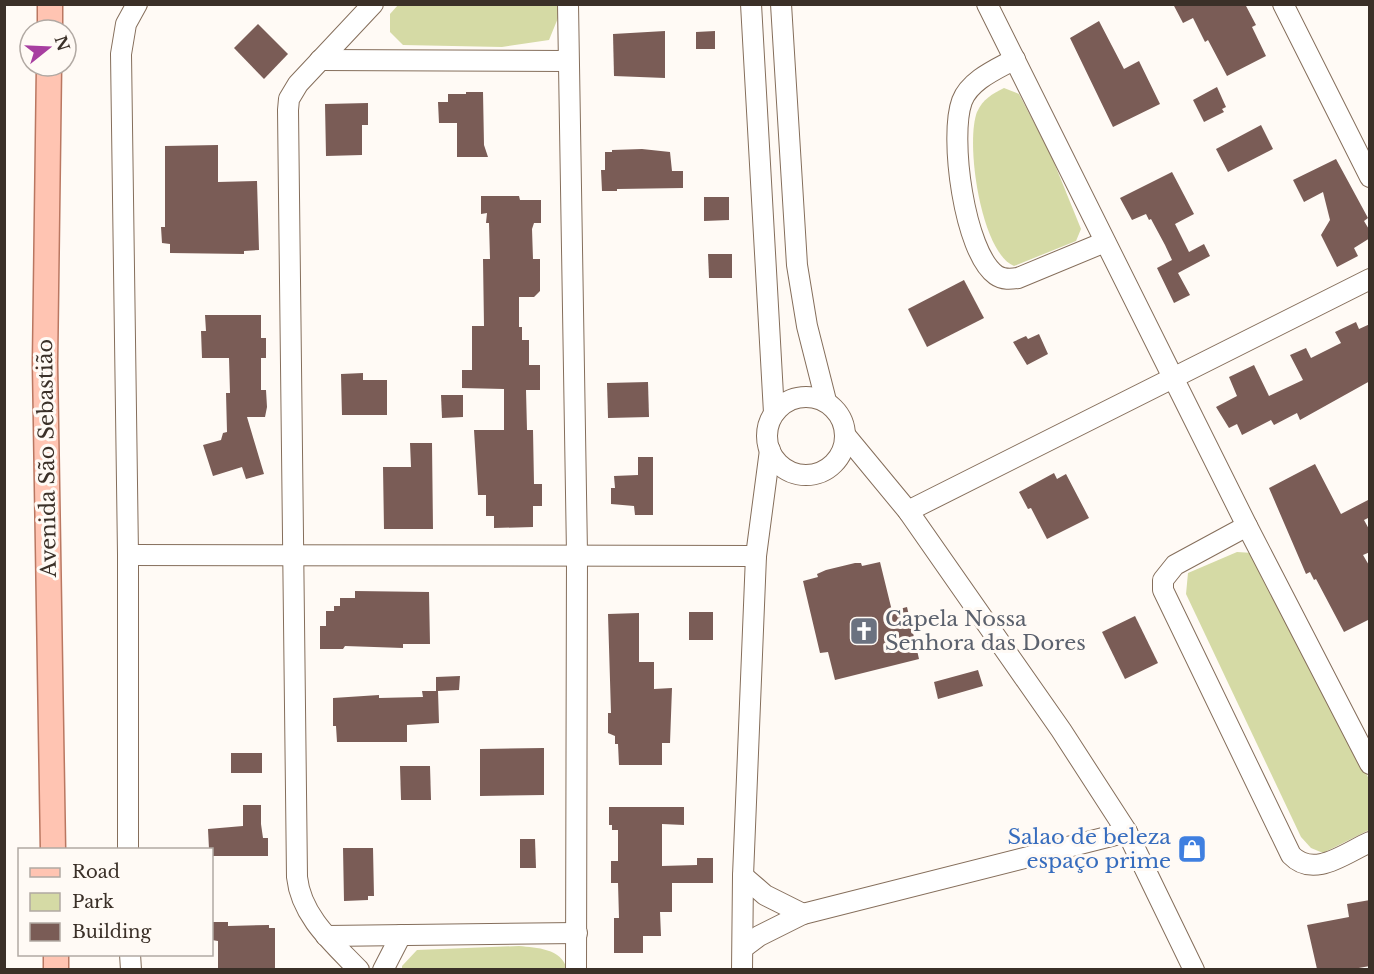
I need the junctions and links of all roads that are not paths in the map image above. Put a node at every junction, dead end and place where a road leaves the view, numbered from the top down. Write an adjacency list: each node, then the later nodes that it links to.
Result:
1 (137, 4): 24 (street)
2 (373, 4): 9 (street)
3 (568, 4): 10 (street)
4 (751, 4): 17 (street)
5 (781, 4): 16 (street)
6 (987, 4): 8 (street)
7 (1283, 4): 12 (street)
8 (1015, 59): 13 (street); 13 (street)
9 (320, 60): 10 (street); 22 (street)
10 (567, 61): 23 (street)
11 (49, 78): 29 (main road, Avenida São Sebastião)
12 (1370, 177)
13 (1105, 242): 15 (street)
14 (1370, 279): 15 (street)
15 (1173, 379): 20 (street); 21 (street)
16 (826, 401): 17 (street); 18 (street)
17 (774, 413): 19 (street)
18 (846, 436): 19 (street); 20 (street)
19 (770, 450): 25 (street)
20 (908, 511): 27 (street)
21 (1247, 526): 26 (street); 28 (street)
22 (294, 554): 23 (street); 24 (street); 35 (street)
23 (577, 554): 25 (street); 33 (street)
24 (128, 555): 30 (street)
25 (756, 556): 31 (street)
26 (1370, 764)
27 (1126, 832): 32 (street); 41 (street)
28 (1370, 842)
29 (53, 848)
30 (128, 848)
31 (742, 876): 32 (street); 36 (street)
32 (803, 914): 36 (street)
33 (577, 933): 34 (street); 39 (street)
34 (401, 935): 35 (street); 38 (street)
35 (326, 936): 37 (street)
36 (743, 948): 40 (street)
37 (359, 969)
38 (383, 969)
39 (576, 969)
40 (742, 969)
41 (1194, 969)

